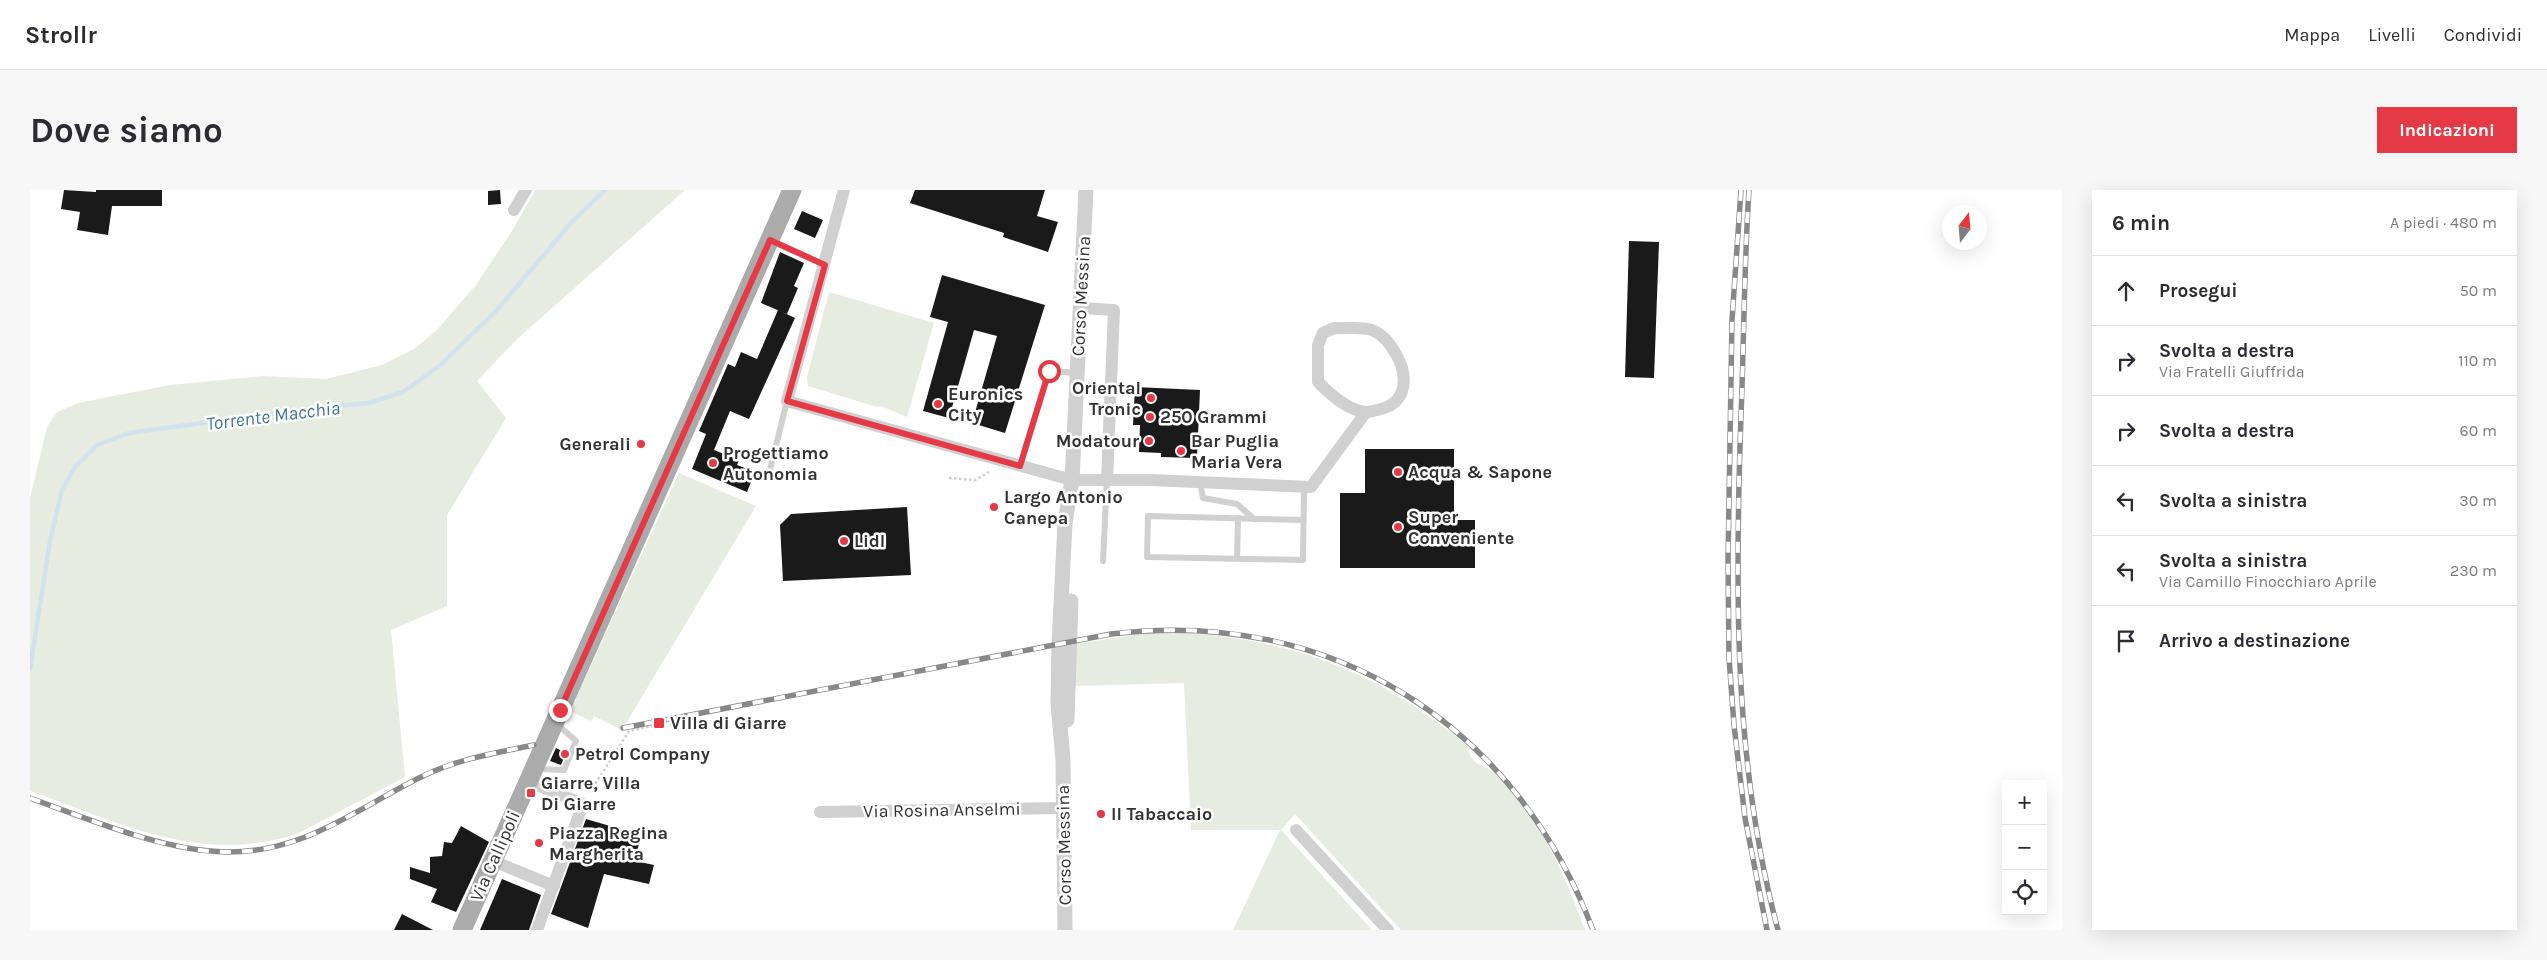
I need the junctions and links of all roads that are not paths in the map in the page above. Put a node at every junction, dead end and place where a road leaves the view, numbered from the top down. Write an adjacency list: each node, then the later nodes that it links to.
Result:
1 (526, 190): 5 (street)
2 (792, 190): 6 (main road, Via Callipoli)
3 (844, 190): 7 (street)
4 (1086, 190): 8 (street, Corso Messina)
5 (514, 210)
6 (770, 240): 7 (lane); 23 (main road, Via Callipoli)
7 (825, 265): 10 (street)
8 (1081, 308): 9 (street, Corso Messina); 14 (street)
9 (1078, 373): 12 (lane); 16 (street, Corso Messina)
10 (787, 401): 12 (street); 13 (lane)
11 (1366, 412): 11 (street); 17 (street)
12 (1020, 466): 16 (street)
13 (768, 478)
14 (1107, 480): 15 (street); 16 (street); 22 (lane)
15 (1200, 482): 17 (street); 19 (lane)
16 (1071, 486): 25 (street, Corso Messina)
17 (1304, 486): 20 (lane)
18 (1238, 518): 19 (lane); 21 (lane); 21 (lane)
19 (1254, 519): 20 (lane)
20 (1304, 520): 21 (lane)
21 (1237, 559)
22 (1103, 561)
23 (554, 721): 24 (main road, Via Callipoli); 24 (lane)
24 (530, 775): 28 (main road, Via Callipoli); 29 (street)
25 (1064, 808): 26 (street, Via Rosina Anselmi); 32 (street, Corso Messina)
26 (820, 812)
27 (1296, 830): 33 (street)
28 (493, 861): 29 (street); 30 (main road, Via Callipoli)
29 (554, 886): 31 (street)
30 (462, 930)
31 (537, 930)
32 (1065, 930)
33 (1388, 930)

